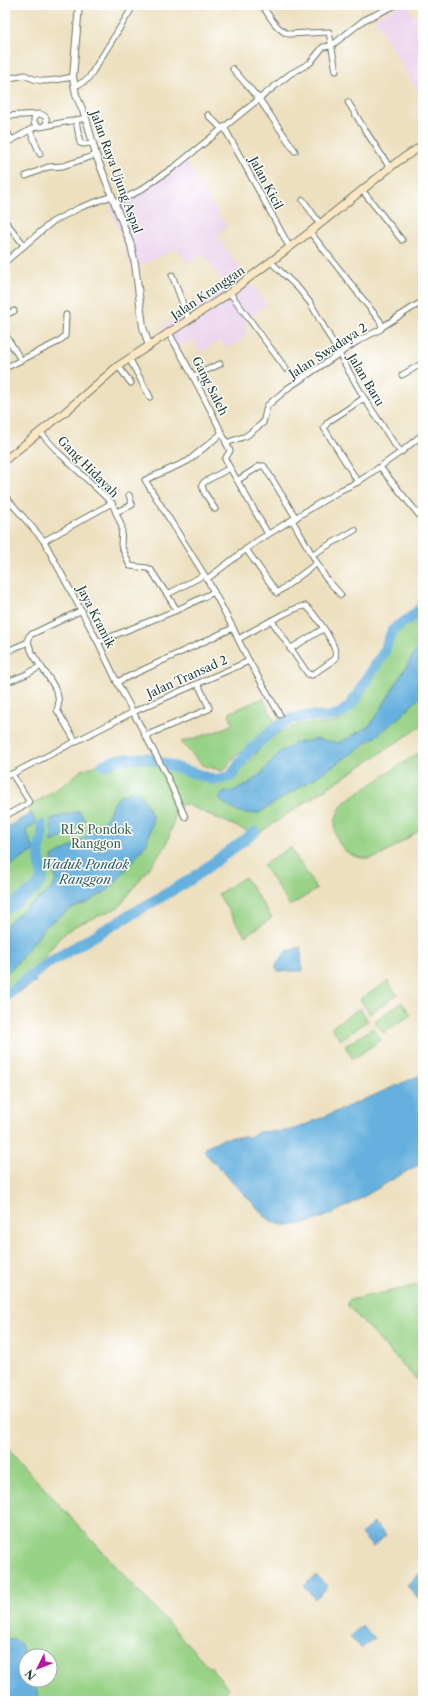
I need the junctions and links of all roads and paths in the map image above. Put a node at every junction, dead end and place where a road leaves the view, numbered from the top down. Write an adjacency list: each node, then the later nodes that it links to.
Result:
1 (80, 5): 8 (street, Jalan Raya Ujung Aspal)
2 (134, 5): 10 (street)
3 (262, 5): 5 (street)
4 (396, 5): 5 (street)
5 (331, 46): 7 (street); 11 (street)
6 (233, 69): 11 (street)
7 (336, 71)
8 (73, 78): 9 (street); 10 (street, Jalan Raya Ujung Aspal)
9 (5, 79)
10 (74, 87): 16 (street, Jalan Raya Ujung Aspal)
11 (259, 99): 20 (street); 27 (street)
12 (348, 102): 30 (street)
13 (36, 115): 15 (street); 18 (street); 19 (street)
14 (208, 115): 20 (street, Jalan Kicil)
15 (5, 116)
16 (86, 118): 17 (street); 24 (street, Jalan Raya Ujung Aspal)
17 (76, 120): 19 (street); 24 (street)
18 (37, 126): 19 (street); 22 (street)
19 (44, 126)
20 (223, 128): 35 (street); 41 (street, Jalan Kicil)
21 (5, 129): 23 (street)
22 (30, 130): 23 (street); 28 (street)
23 (12, 140): 25 (street)
24 (92, 143): 29 (street, Jalan Raya Ujung Aspal)
25 (5, 144)
26 (423, 144): 30 (main road, Jalan Kranggan)
27 (294, 152)
28 (40, 154)
29 (96, 155): 31 (street); 33 (street, Jalan Raya Ujung Aspal)
30 (390, 168): 32 (main road, Jalan Kranggan)
31 (26, 176)
32 (362, 190): 37 (main road, Jalan Kranggan); 39 (street)
33 (112, 196): 35 (street, Jalan Raya Ujung Aspal); 40 (street)
34 (303, 200): 37 (street)
35 (115, 203): 54 (street, Jalan Raya Ujung Aspal)
36 (5, 221): 40 (street)
37 (320, 224): 38 (main road, Jalan Kranggan)
38 (310, 232): 41 (main road, Jalan Kranggan); 51 (street, Jalan Swadaya 2)
39 (402, 240)
40 (24, 245): 42 (street)
41 (290, 248): 43 (main road, Jalan Kranggan)
42 (5, 262)
43 (271, 262): 45 (main road, Jalan Kranggan); 55 (street, Jalan Baru)
44 (172, 275): 50 (street)
45 (230, 293): 50 (main road, Jalan Kranggan); 62 (street)
46 (423, 301): 51 (street)
47 (14, 311): 48 (street)
48 (6, 313)
49 (66, 315): 57 (street)
50 (189, 320): 52 (main road, Jalan Kranggan)
51 (382, 327): 55 (street, Jalan Swadaya 2)
52 (169, 333): 54 (main road, Jalan Kranggan); 64 (street, Gang Saleh)
53 (5, 334): 57 (street)
54 (149, 346): 56 (main road, Jalan Kranggan)
55 (339, 355): 67 (street, Jalan Baru); 71 (street, Jalan Swadaya 2)
56 (129, 358): 60 (main road, Jalan Kranggan); 66 (street)
57 (21, 360): 61 (street)
58 (423, 363): 63 (street)
59 (220, 364): 64 (street)
60 (118, 366): 65 (street); 68 (main road, Jalan Kranggan)
61 (5, 368)
62 (286, 369)
63 (402, 375)
64 (194, 376): 69 (street, Gang Saleh)
65 (131, 383)
66 (150, 397)
67 (364, 398): 72 (street, Jalan Baru); 77 (street)
68 (40, 432): 73 (main road, Jalan Kranggan); 80 (street, Gang Hidayah)
69 (222, 433): 71 (street); 91 (street, Gang Saleh)
70 (423, 434): 72 (street)
71 (226, 443): 75 (street)
72 (401, 452): 74 (street)
73 (5, 460)
74 (380, 467): 77 (street); 84 (street)
75 (230, 468): 76 (street); 81 (street)
76 (238, 480): 83 (street); 86 (street)
77 (358, 482): 83 (street)
78 (129, 495): 82 (street)
79 (5, 496): 87 (street, Jaya Kramik)
80 (112, 503): 82 (street, Gang Hidayah); 87 (street)
81 (215, 509)
82 (116, 512): 93 (street, Gang Hidayah)
83 (294, 519): 86 (street); 89 (street)
84 (423, 520)
85 (355, 530): 89 (street)
86 (268, 534): 88 (street)
87 (44, 542): 95 (street, Jaya Kramik)
88 (246, 549): 90 (street); 91 (street)
89 (313, 554): 90 (street)
90 (317, 563): 94 (street)
91 (206, 577): 92 (street); 93 (street)
92 (214, 592): 96 (street); 98 (street)
93 (168, 594): 96 (street, Gang Hidayah)
94 (340, 595)
95 (82, 610): 101 (street); 102 (street, Jaya Kramik)
96 (177, 610): 102 (street)
97 (272, 621): 99 (street); 100 (street); 104 (street)
98 (233, 628): 100 (street); 107 (street)
99 (323, 629): 104 (street); 104 (street)
100 (238, 639): 105 (street)
101 (28, 642): 103 (street); 106 (street)
102 (98, 642): 107 (street, Jaya Kramik)
103 (5, 643)
104 (290, 649)
105 (249, 661): 109 (street, Jalan Transad 2); 111 (street)
106 (41, 666): 108 (street); 113 (street)
107 (117, 682): 110 (street, Jaya Kramik)
108 (5, 683)
109 (198, 684): 110 (street, Jalan Transad 2); 112 (street)
110 (133, 712): 112 (street, Jaya Kramik); 113 (street, Jalan Transad 2)
111 (280, 715)
112 (145, 736): 117 (street, Jaya Kramik)
113 (76, 742): 114 (street, Jalan Transad 2)
114 (12, 774): 115 (street, Jalan Transad 2); 116 (street)
115 (5, 775)
116 (5, 816)
117 (185, 817)

